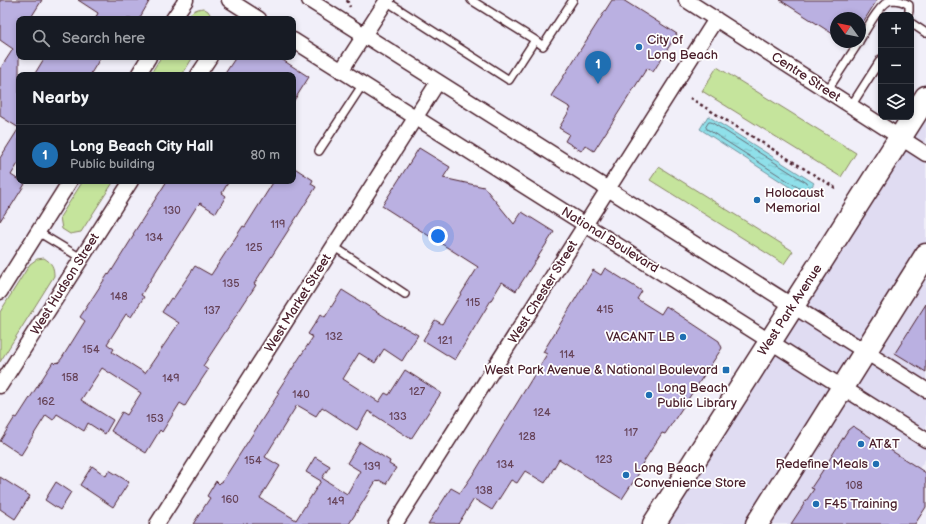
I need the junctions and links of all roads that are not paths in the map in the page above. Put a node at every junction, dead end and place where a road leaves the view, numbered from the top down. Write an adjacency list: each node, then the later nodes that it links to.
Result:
1 (186, 0): 12 (street)
2 (229, 0): 8 (street)
3 (308, 0): 18 (street)
4 (471, 0): 19 (lane)
5 (573, 0): 19 (lane)
6 (686, 0): 14 (street, Centre Street)
7 (386, 1): 18 (street); 19 (lane)
8 (240, 9): 13 (street)
9 (878, 12): 16 (lane)
10 (878, 12): 11 (lane)
11 (909, 12)
12 (176, 16)
13 (253, 16)
14 (716, 19): 30 (street, Centre Street); 39 (street, West Chester Street)
15 (914, 26): 17 (lane)
16 (866, 30)
17 (926, 33)
18 (364, 35): 25 (street); 28 (street)
19 (535, 40)
20 (296, 42): 25 (street, National Boulevard)
21 (855, 48): 30 (lane)
22 (147, 60): 26 (street)
23 (208, 60): 27 (street)
24 (878, 64): 32 (lane)
25 (341, 70): 29 (street, National Boulevard)
26 (140, 72)
27 (200, 72)
28 (438, 82): 33 (street, West Market Street); 39 (street)
29 (363, 84): 33 (street, National Boulevard); 35 (lane)
30 (827, 91): 32 (street, Centre Street)
31 (926, 97): 34 (highway, West Park Avenue)
32 (851, 106): 34 (street, Centre Street)
33 (416, 118): 40 (street, National Boulevard); 42 (street, West Market Street)
34 (900, 138): 36 (street, Centre Street); 47 (highway, West Park Avenue)
35 (319, 151)
36 (926, 154)
37 (68, 184): 41 (street)
38 (129, 184): 44 (street, West Hudson Street)
39 (608, 189): 40 (street, West Chester Street); 47 (street)
40 (585, 225): 48 (street, National Boulevard); 55 (street, West Chester Street)
41 (38, 232): 44 (lane); 45 (street)
42 (333, 246): 46 (lane); 54 (street, West Market Street)
43 (926, 255): 49 (highway)
44 (81, 258): 50 (street, West Hudson Street)
45 (0, 292)
46 (405, 294)
47 (793, 306): 48 (highway, West Park Avenue); 49 (street)
48 (770, 341): 51 (street, National Boulevard); 56 (highway, West Park Avenue)
49 (865, 351): 51 (highway); 52 (street)
50 (0, 386)
51 (843, 387): 53 (street, National Boulevard); 57 (highway)
52 (926, 390)
53 (926, 440)
54 (157, 524)
55 (395, 524)
56 (654, 524)
57 (757, 524)

